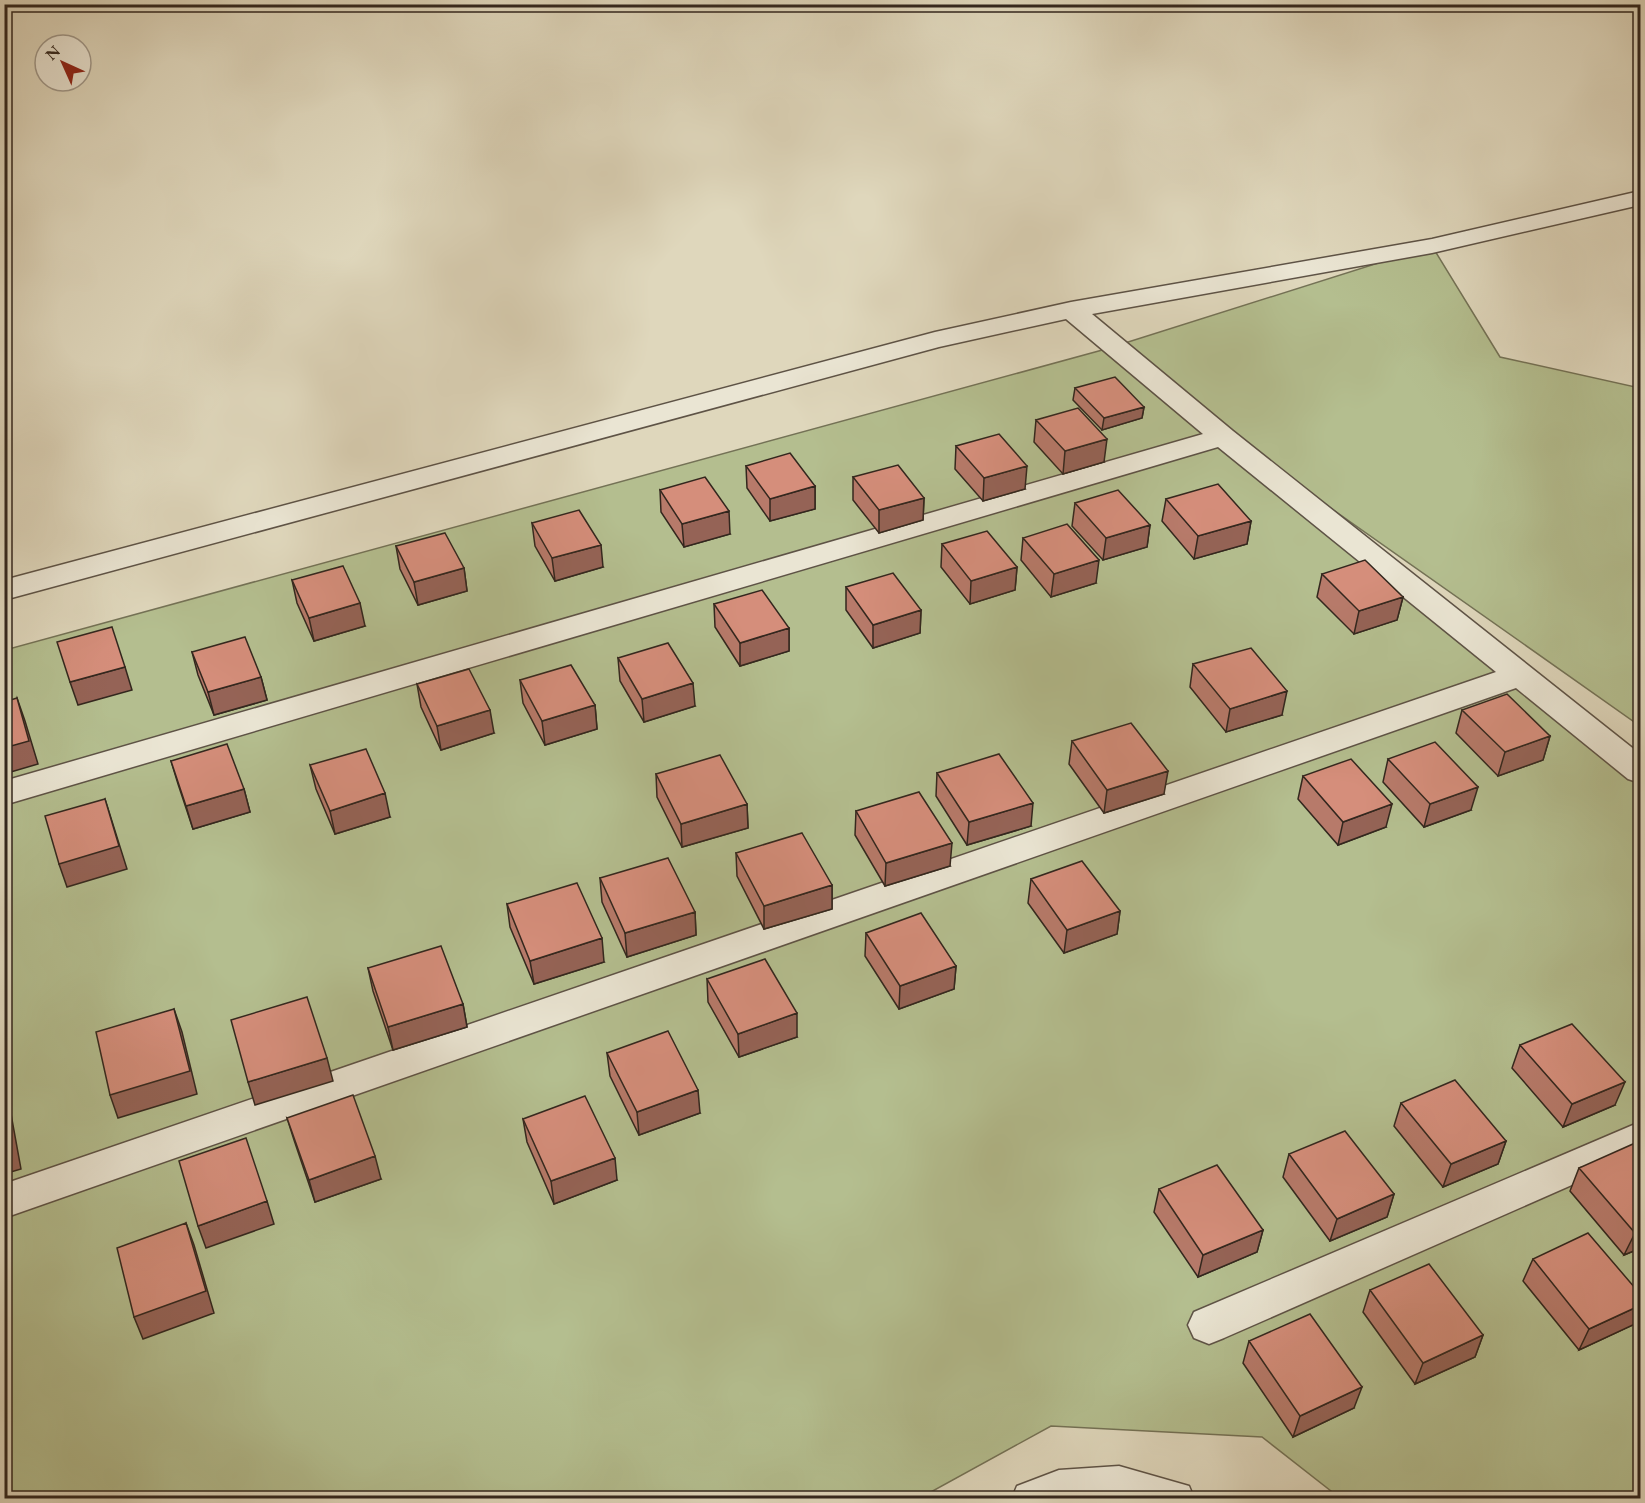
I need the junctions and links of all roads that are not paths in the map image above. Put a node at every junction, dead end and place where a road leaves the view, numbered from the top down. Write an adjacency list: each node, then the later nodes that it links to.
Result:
1 (1641, 198): 2 (street)
2 (1071, 310): 3 (street); 4 (street)
3 (1223, 437): 5 (street); 7 (street)
4 (4, 590)
5 (1520, 675): 6 (street); 9 (street)
6 (1641, 771)
7 (4, 793)
8 (1641, 1138): 10 (street)
9 (4, 1201)
10 (1209, 1325)
11 (1030, 1498): 12 (lane)
12 (1176, 1498)

